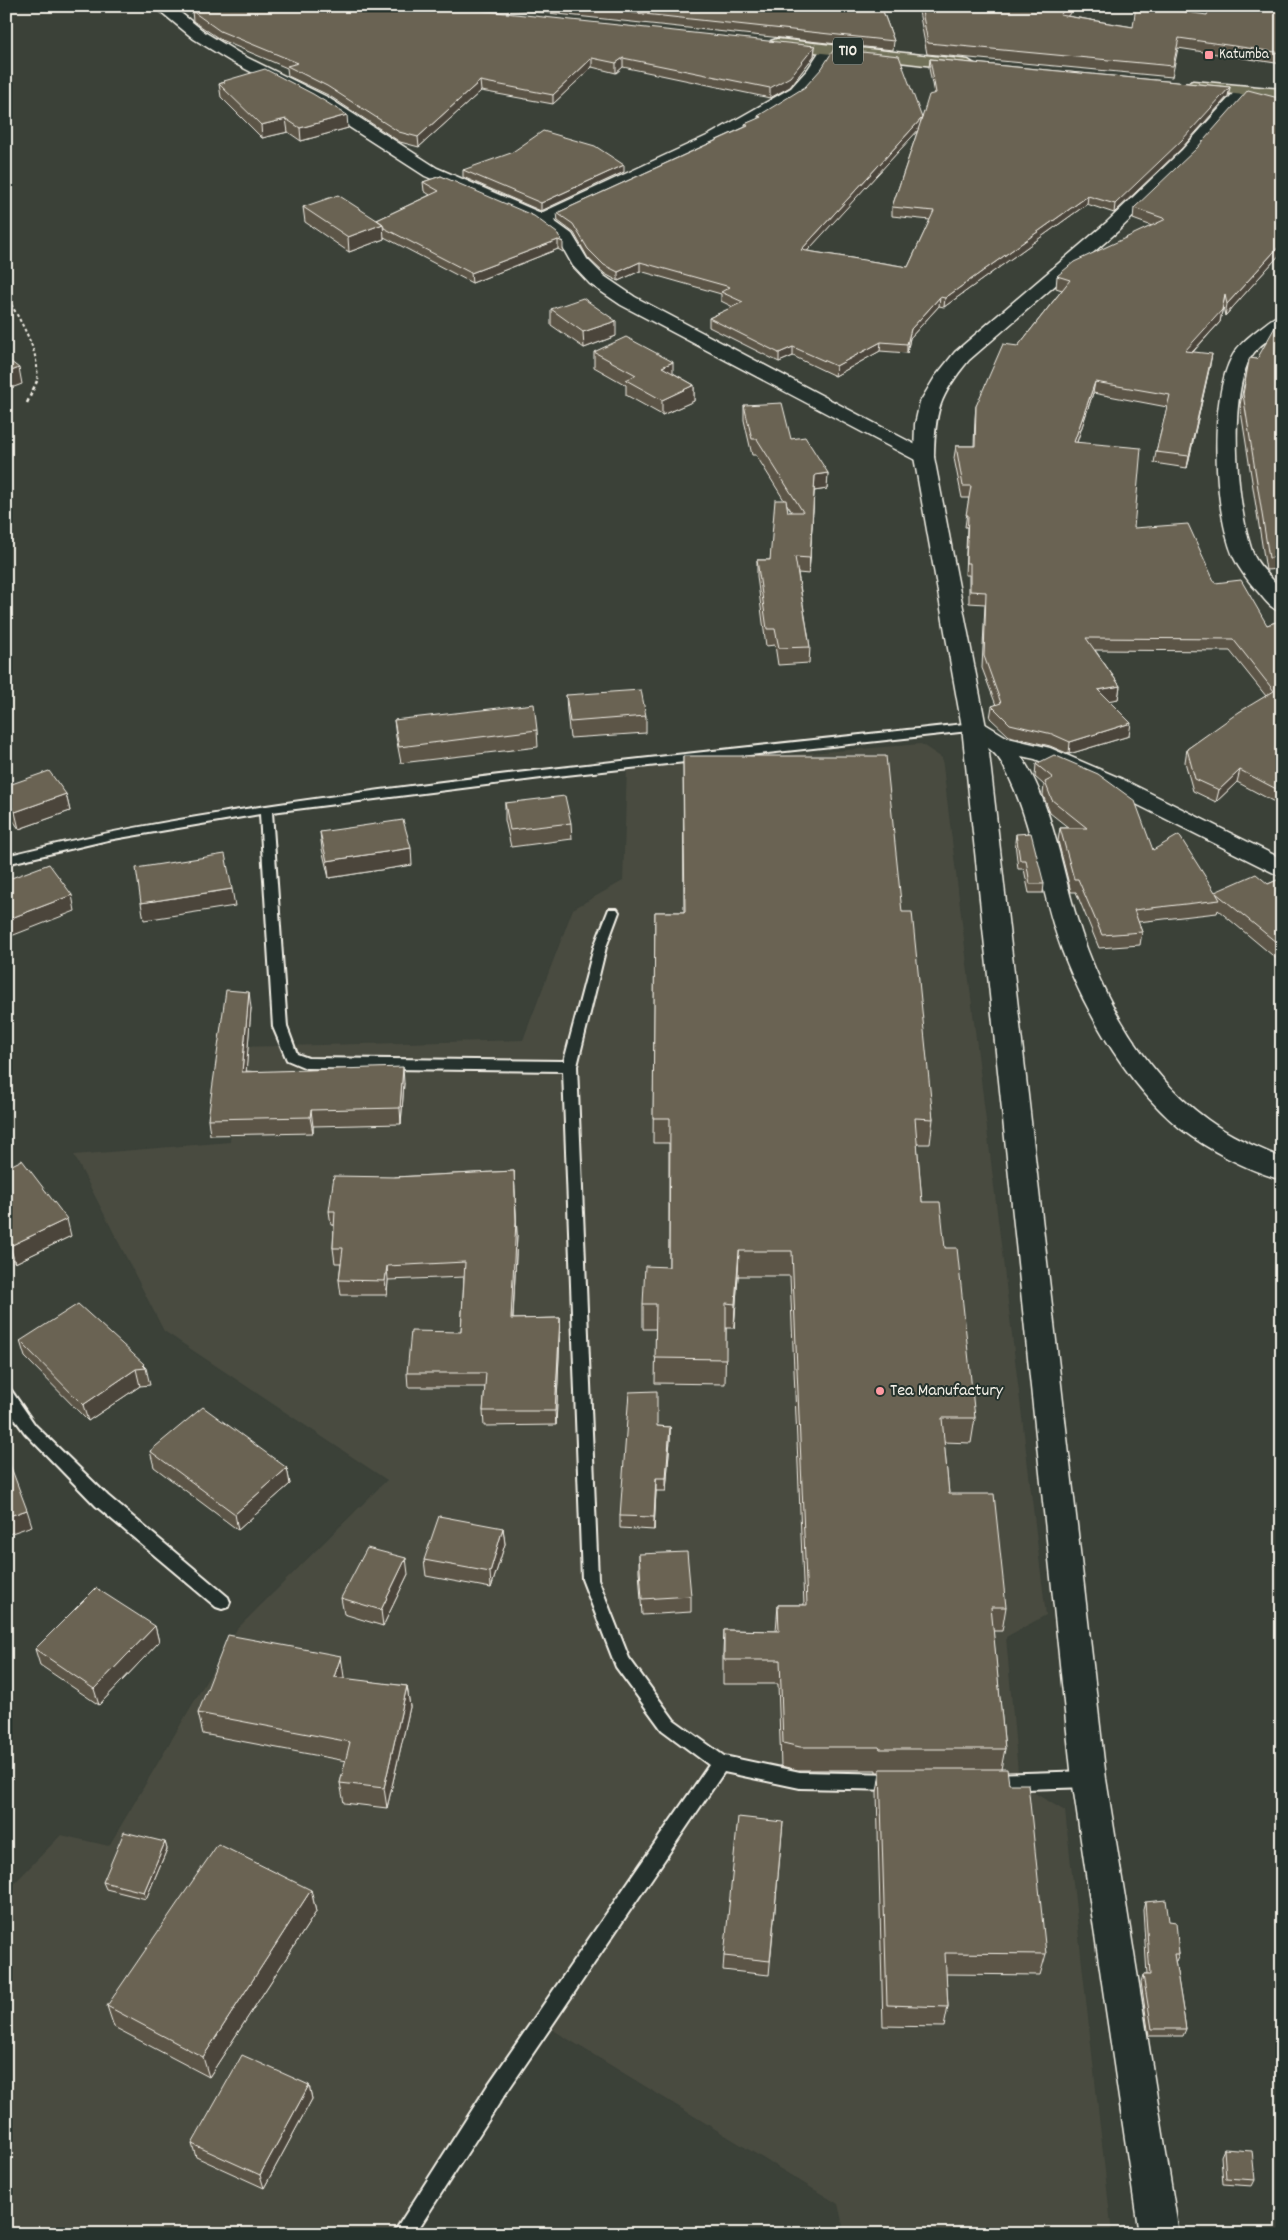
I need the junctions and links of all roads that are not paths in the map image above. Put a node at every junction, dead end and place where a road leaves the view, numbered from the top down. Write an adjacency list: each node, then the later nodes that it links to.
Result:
1 (162, 6): 8 (street)
2 (762, 42): 3 (highway, T10)
3 (829, 49): 4 (highway, T10); 8 (street)
4 (986, 67)
5 (1177, 84): 6 (highway)
6 (1244, 91): 7 (highway); 10 (street)
7 (1280, 91)
8 (541, 220): 10 (street)
9 (1281, 322): 11 (street)
10 (924, 457): 12 (street)
11 (1282, 604)
12 (974, 726): 13 (street); 14 (lane); 23 (street)
13 (1000, 744): 16 (street); 19 (street)
14 (266, 808): 15 (lane); 18 (lane)
15 (6, 860)
16 (1282, 869)
17 (613, 912): 18 (lane)
18 (570, 1066): 22 (lane)
19 (1282, 1170)
20 (6, 1394): 21 (lane)
21 (222, 1602)
22 (720, 1763): 25 (lane); 26 (lane)
23 (1089, 1779): 24 (lane); 27 (street)
24 (972, 1782)
25 (914, 1783)
26 (403, 2234)
27 (1159, 2234)

